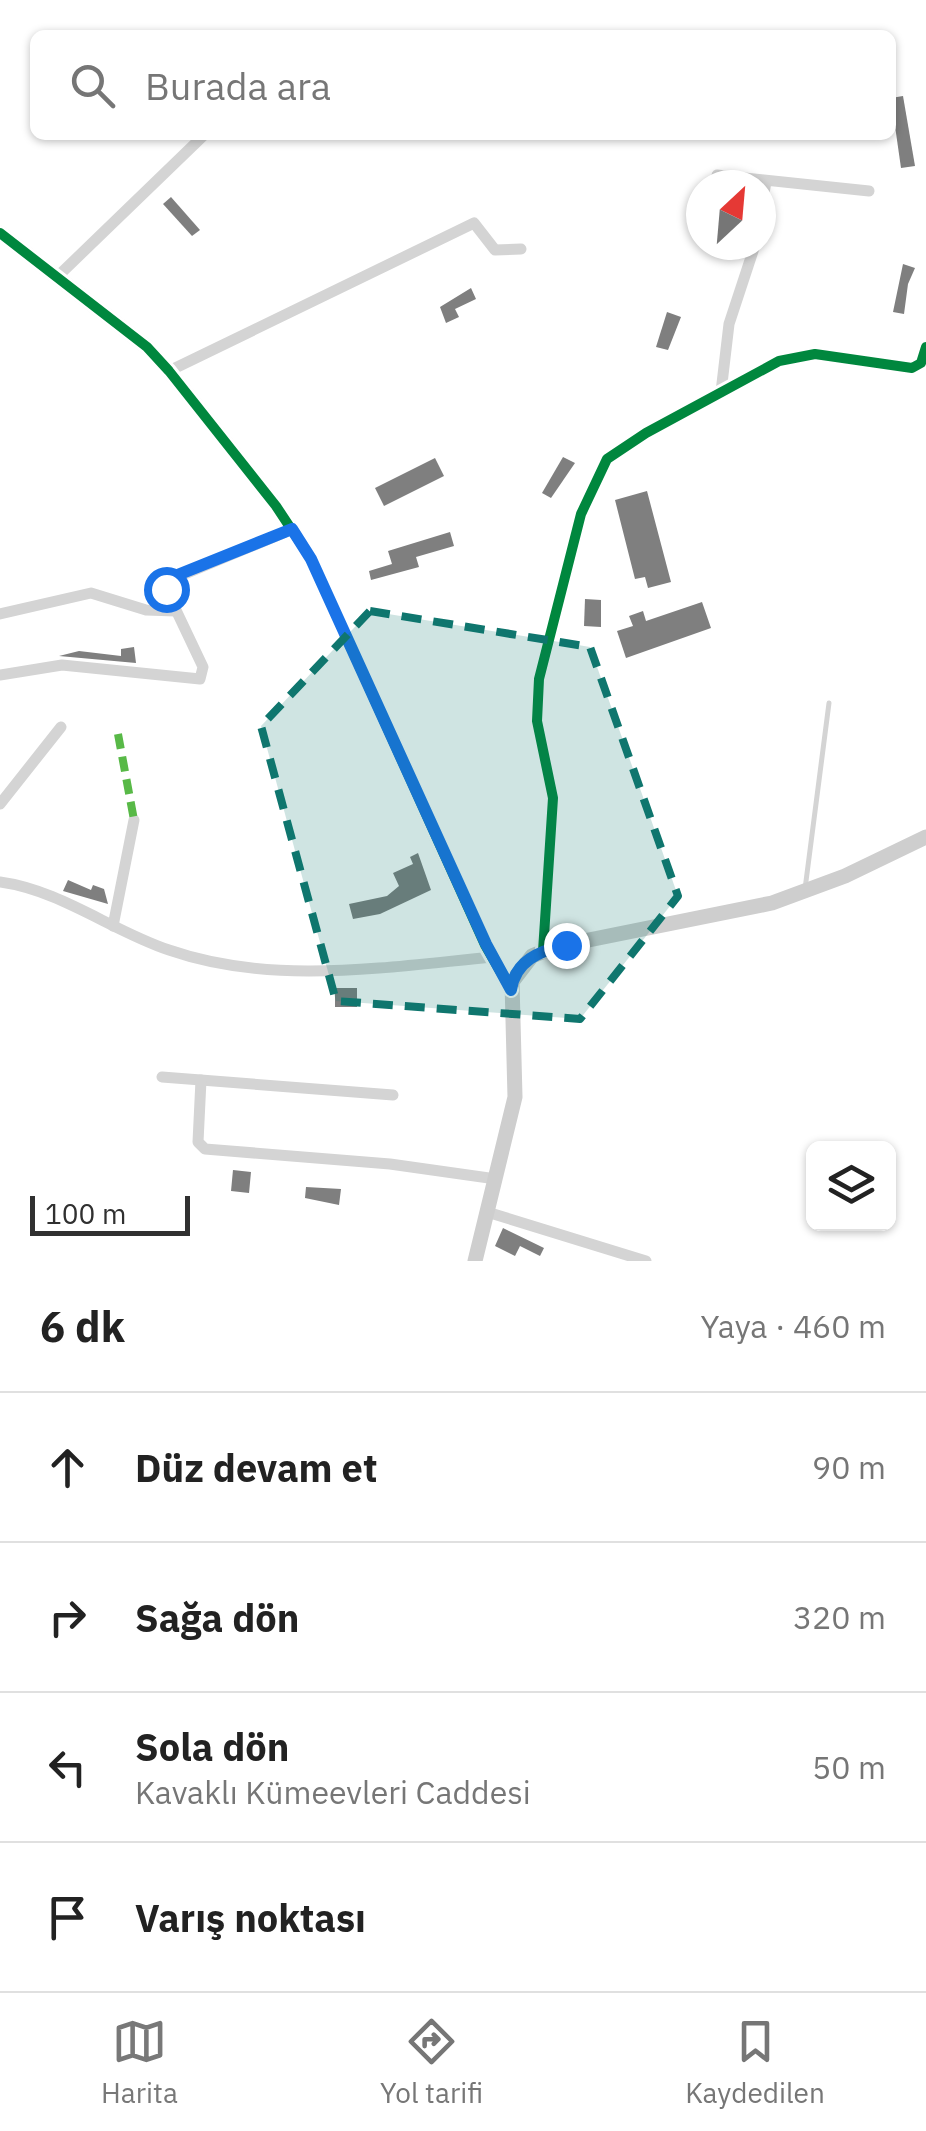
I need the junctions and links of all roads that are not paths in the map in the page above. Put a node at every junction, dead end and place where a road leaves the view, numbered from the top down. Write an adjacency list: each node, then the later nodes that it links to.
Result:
1 (199, 140): 7 (street)
2 (776, 183): 3 (street)
3 (869, 191)
4 (0, 233): 7 (street)
5 (521, 249): 9 (street)
6 (750, 260): 10 (street)
7 (56, 278): 9 (street)
8 (925, 356): 10 (street)
9 (170, 370): 11 (street)
10 (721, 392): 23 (street)
11 (292, 529): 12 (street); 24 (street)
12 (176, 611): 13 (street); 14 (street)
13 (0, 614)
14 (0, 675)
15 (828, 703): 21 (lane)
16 (61, 727): 17 (street)
17 (0, 804)
18 (134, 820): 22 (street)
19 (926, 837): 21 (street)
20 (0, 882): 22 (street)
21 (805, 892): 23 (street)
22 (113, 926): 24 (street)
23 (543, 951): 25 (street)
24 (494, 957): 25 (street)
25 (511, 990): 29 (street)
26 (162, 1077): 27 (street)
27 (200, 1080): 28 (street); 29 (street)
28 (393, 1094)
29 (496, 1179): 30 (street)
30 (487, 1212): 31 (street); 32 (street)
31 (475, 1261)
32 (646, 1261)

